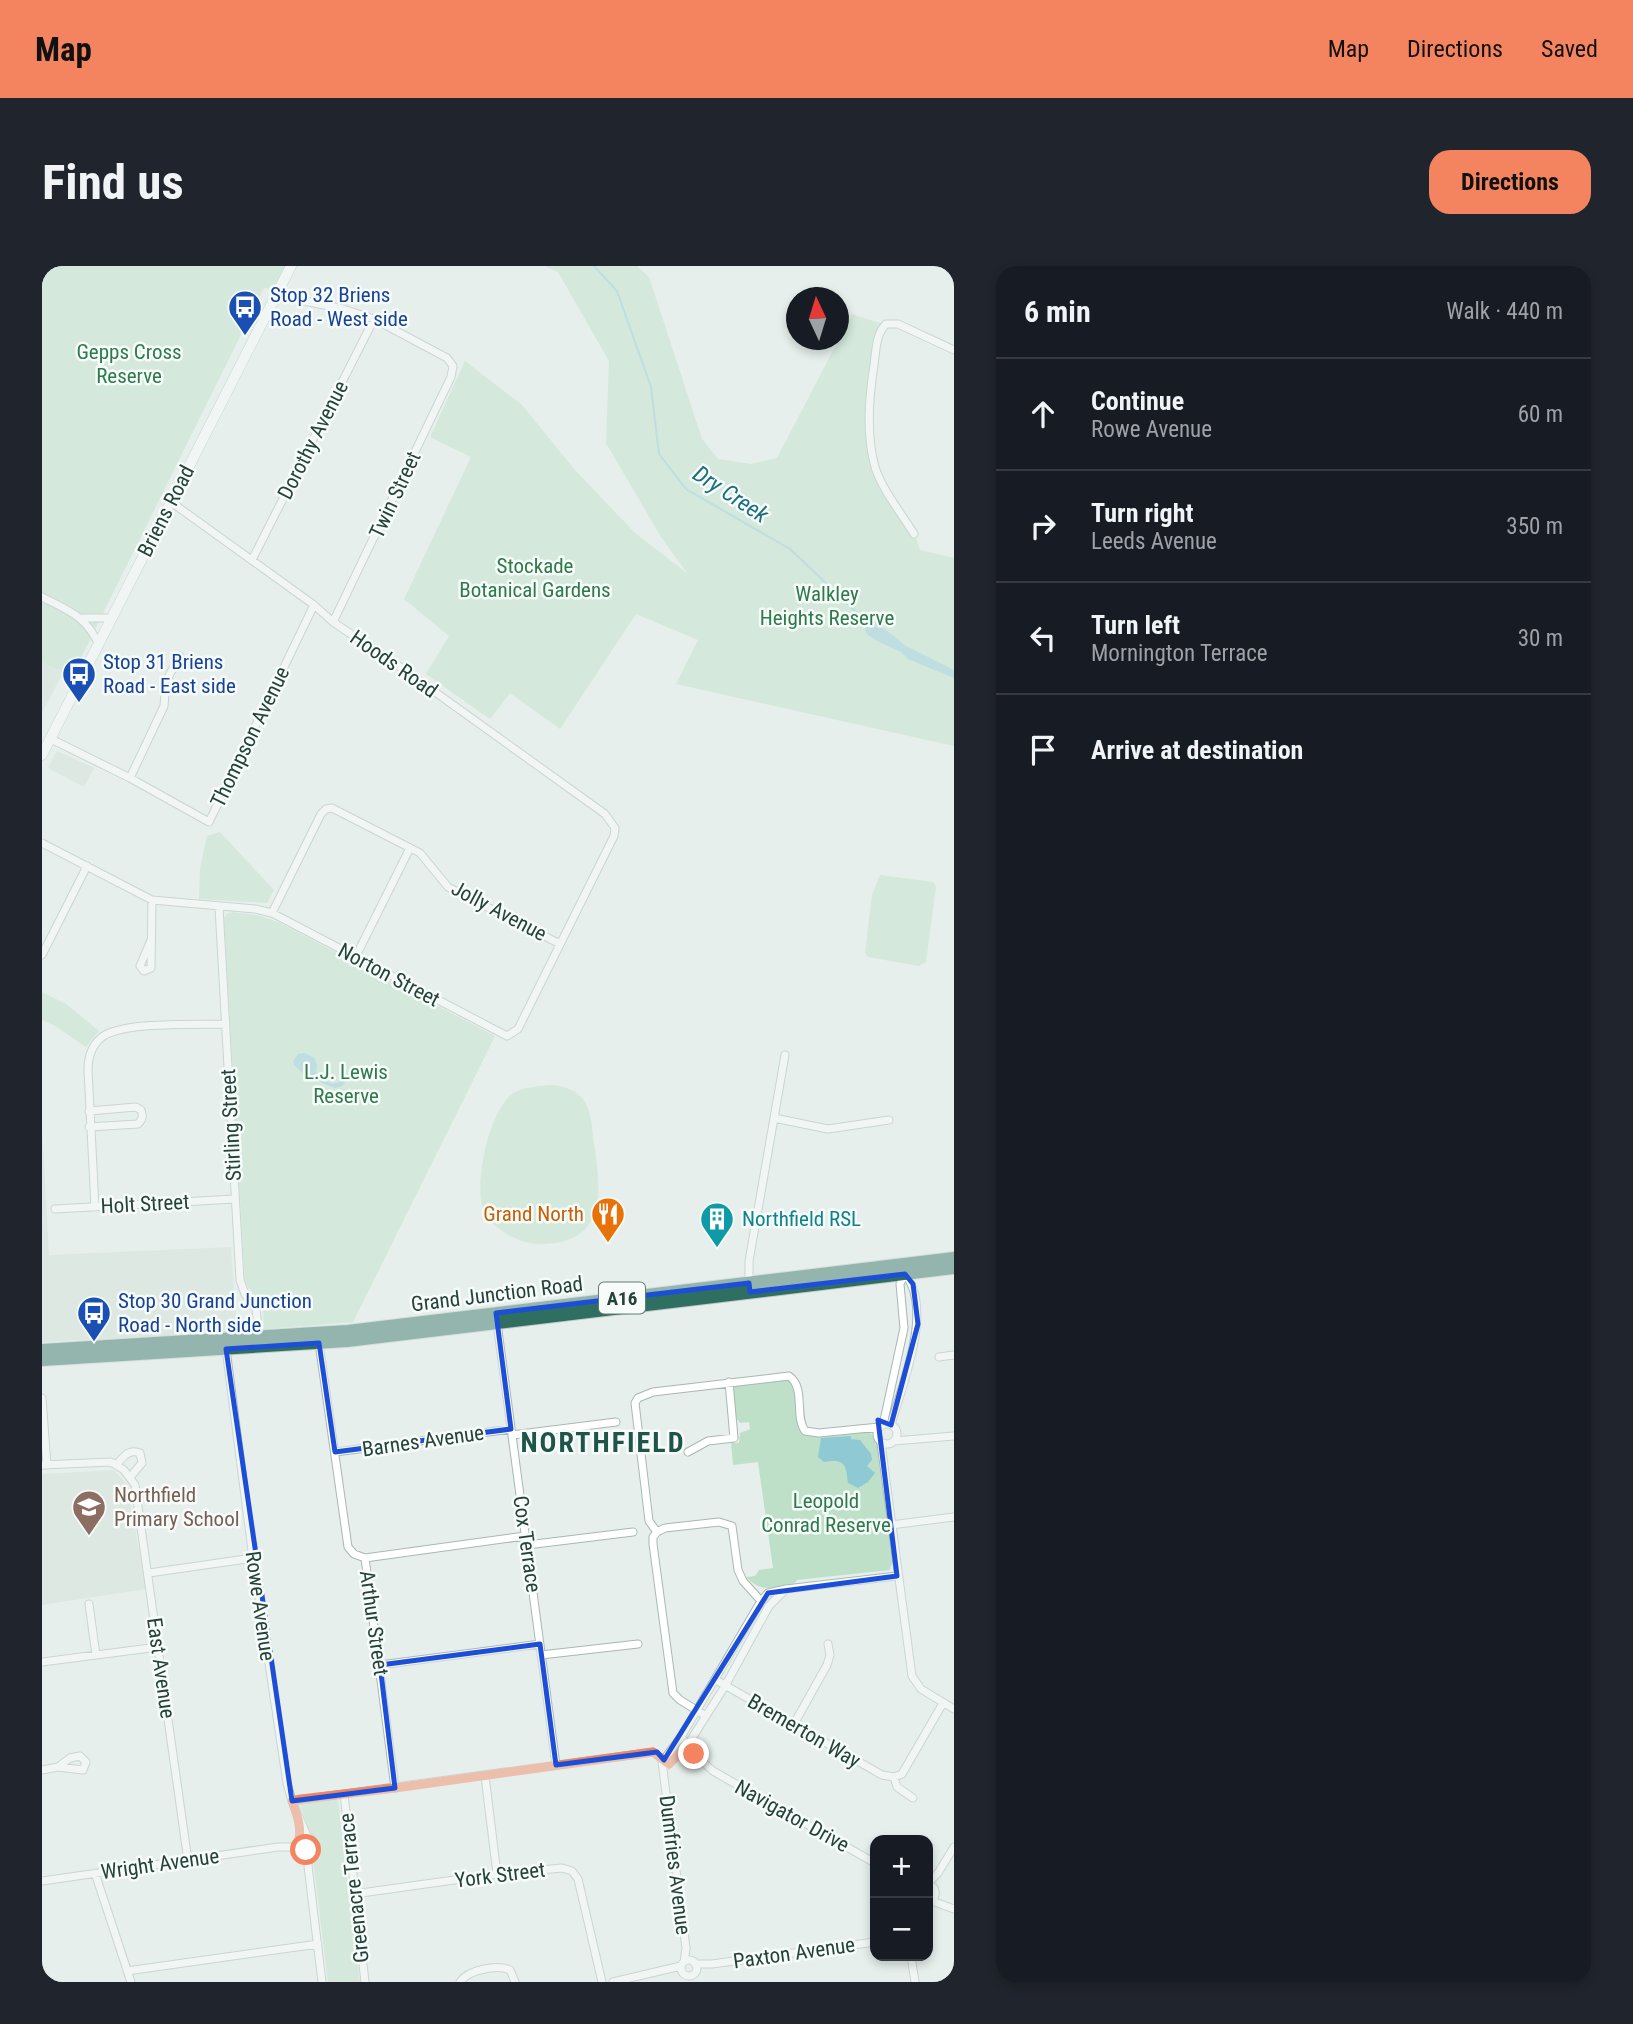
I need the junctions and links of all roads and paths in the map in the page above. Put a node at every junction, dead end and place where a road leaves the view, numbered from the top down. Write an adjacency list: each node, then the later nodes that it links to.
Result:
1 (291, 267): 2 (main road, Briens Road)
2 (276, 296): 3 (street); 5 (main road, Briens Road)
3 (374, 319): 7 (street, Dorothy Avenue); 12 (street, Twin Street)
4 (954, 350): 6 (street)
5 (171, 502): 7 (street, Hoods Road); 11 (main road, Briens Road)
6 (914, 534)
7 (252, 560): 9 (street, Hoods Road)
8 (42, 597): 10 (street)
9 (314, 605): 12 (street, Hoods Road); 17 (street, Thompson Avenue)
10 (82, 618): 11 (street); 13 (street)
11 (113, 618): 13 (main road, Briens Road)
12 (332, 622): 25 (street, Hoods Road)
13 (99, 645): 15 (main road, Briens Road)
14 (180, 656): 17 (street)
15 (51, 739): 16 (main road, Briens Road); 17 (street, Thompson Avenue)
16 (42, 755)
17 (130, 778)
18 (42, 843): 20 (street)
19 (410, 848): 23 (street, Jolly Avenue); 25 (street, Jolly Avenue); 27 (street)
20 (87, 866): 21 (street); 26 (street)
21 (152, 900): 22 (street); 24 (street)
22 (219, 907): 23 (street); 28 (street, Stirling Street)
23 (272, 913): 27 (street, Norton Street)
24 (151, 940)
25 (560, 944): 27 (street, Norton Street)
26 (42, 955)
27 (355, 958)
28 (226, 1024): 30 (street); 34 (street, Stirling Street)
29 (785, 1055): 31 (street)
30 (89, 1111): 33 (street); 33 (street)
31 (774, 1118): 32 (street); 40 (street)
32 (889, 1119)
33 (89, 1127): 35 (street)
34 (235, 1199): 35 (street, Holt Street); 42 (street, Stirling Street)
35 (95, 1206): 36 (street, Holt Street)
36 (55, 1209)
37 (954, 1258): 39 (highway, Grand Junction Road / A16)
38 (954, 1268): 39 (highway, Grand Junction Road / A16)
39 (904, 1269): 40 (highway, Grand Junction Road / A16); 53 (street); 53 (street)
40 (749, 1287): 41 (highway, Grand Junction Road / A16)
41 (496, 1318): 42 (highway, Grand Junction Road / A16); 43 (highway, Grand Junction Road / A16); 55 (street, Cox Terrace)
42 (259, 1342): 43 (highway, Grand Junction Road / A16); 44 (highway, Grand Junction Road / A16); 45 (highway, Grand Junction Road / A16)
43 (319, 1343): 59 (street, Arthur Street)
44 (165, 1348): 45 (highway, Grand Junction Road / A16); 46 (highway, Grand Junction Road / A16); 49 (highway, Grand Junction Road / A16)
45 (226, 1349): 69 (street, Rowe Avenue)
46 (42, 1350)
47 (954, 1355): 48 (street)
48 (939, 1357)
49 (42, 1360)
50 (729, 1382): 54 (street); 60 (street); 67 (street)
51 (42, 1398): 61 (street)
52 (616, 1422): 55 (street, Barnes Avenue)
53 (887, 1427): 54 (street); 57 (street); 58 (street); 58 (street)
54 (859, 1430): 58 (street)
55 (512, 1432): 59 (street, Barnes Avenue); 68 (street, Cox Terrace)
56 (954, 1436): 57 (street)
57 (913, 1438): 58 (street)
58 (885, 1441): 65 (street)
59 (335, 1452): 70 (street, Arthur Street)
60 (688, 1452)
61 (44, 1465): 62 (street)
62 (116, 1465): 63 (street); 63 (street)
63 (127, 1473): 71 (street, East Avenue)
64 (954, 1517): 65 (street)
65 (891, 1525): 72 (street)
66 (633, 1531): 68 (street)
67 (657, 1532): 74 (street); 88 (street)
68 (526, 1541): 70 (street); 76 (street, Cox Terrace)
69 (253, 1558): 71 (street); 102 (street, Rowe Avenue)
70 (365, 1558): 83 (street, Arthur Street)
71 (149, 1573): 79 (street, East Avenue)
72 (897, 1576): 73 (street); 86 (street)
73 (786, 1589): 74 (street); 85 (street)
74 (761, 1601): 84 (street)
75 (89, 1604): 80 (street)
76 (540, 1644): 81 (street, Cox Terrace); 83 (street)
77 (638, 1644): 81 (street)
78 (828, 1644): 90 (street)
79 (158, 1647): 80 (street); 106 (street, East Avenue)
80 (96, 1655): 82 (street)
81 (541, 1656): 94 (street, Cox Terrace)
82 (42, 1662)
83 (380, 1665): 99 (street, Arthur Street)
84 (716, 1681): 85 (street, Bremerton Way); 88 (street)
85 (725, 1686): 89 (street); 90 (street, Bremerton Way)
86 (943, 1703): 87 (street); 98 (street)
87 (954, 1709)
88 (697, 1710): 89 (street); 91 (street)
89 (706, 1716): 92 (street)
90 (794, 1724): 98 (street, Bremerton Way)
91 (681, 1737): 92 (street, Navigator Drive); 93 (street)
92 (687, 1746): 93 (street); 105 (street, Navigator Drive)
93 (666, 1762): 94 (street); 118 (street, Dumfries Avenue)
94 (556, 1765): 97 (street)
95 (58, 1768): 96 (street)
96 (42, 1770)
97 (485, 1776): 99 (street); 108 (street)
98 (894, 1777): 101 (street, Bremerton Way)
99 (395, 1788): 100 (street)
100 (344, 1794): 102 (street); 111 (street, Greenacre Terrace)
101 (914, 1798)
102 (292, 1801): 103 (street, Rowe Avenue)
103 (303, 1843): 106 (street, Wright Avenue); 115 (street, Rowe Avenue)
104 (954, 1847): 110 (street)
105 (870, 1860)
106 (188, 1861): 107 (street, Wright Avenue)
107 (95, 1873): 109 (street, Wright Avenue); 117 (street)
108 (497, 1874): 111 (street, York Street); 124 (street, York Street)
109 (42, 1881)
110 (933, 1886)
111 (354, 1894): 121 (street, Greenacre Terrace)
112 (933, 1894): 113 (street)
113 (952, 1908)
114 (870, 1943): 118 (street, Paxton Avenue)
115 (318, 1944): 117 (street); 120 (street, Rowe Avenue)
116 (912, 1961): 126 (street)
117 (127, 1971): 119 (street)
118 (689, 1971): 125 (street, Paxton Avenue)
119 (131, 1982)
120 (323, 1982)
121 (365, 1982)
122 (460, 1982): 123 (street)
123 (515, 1982)
124 (602, 1982)
125 (613, 1982)
126 (915, 1982)

